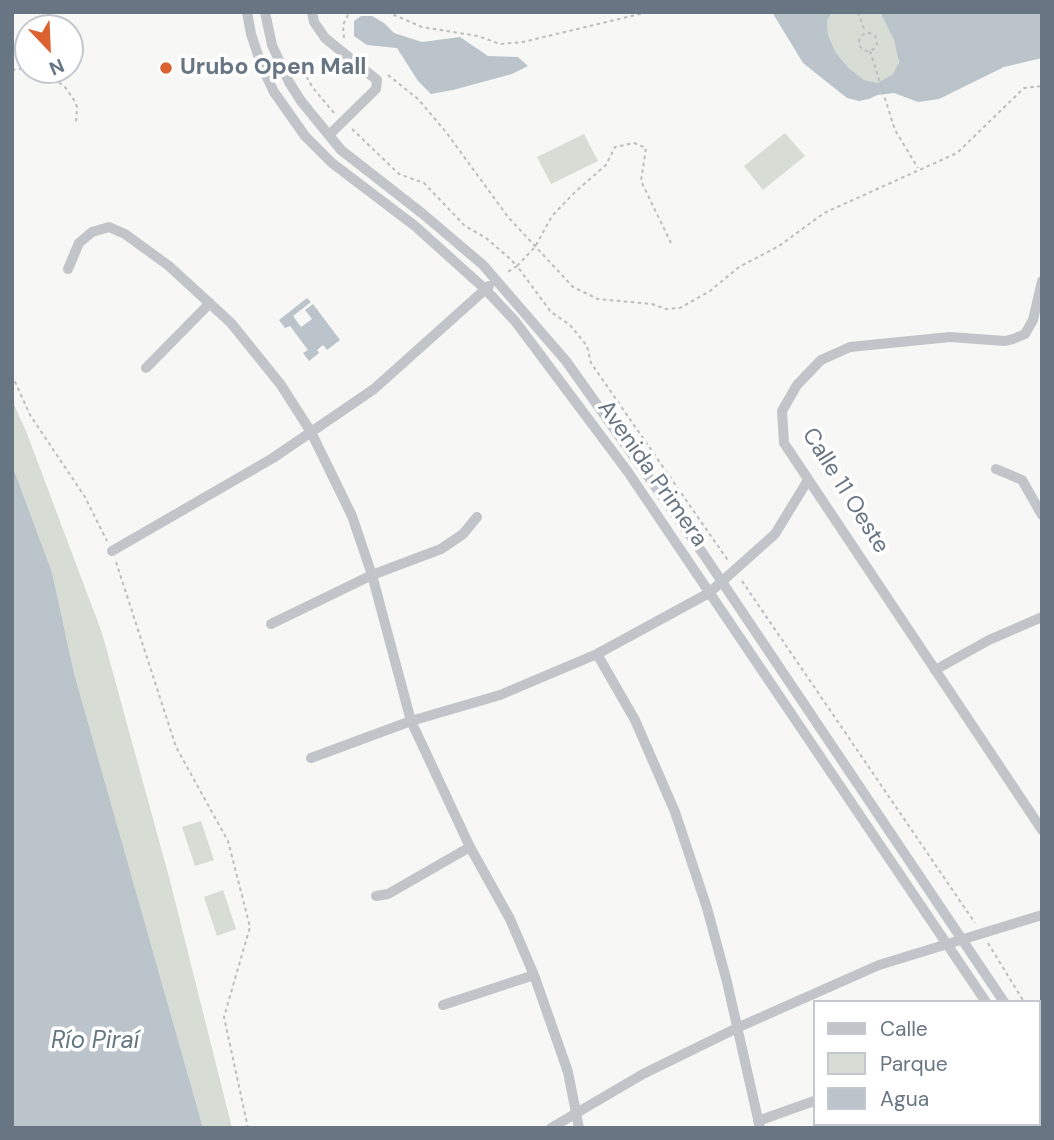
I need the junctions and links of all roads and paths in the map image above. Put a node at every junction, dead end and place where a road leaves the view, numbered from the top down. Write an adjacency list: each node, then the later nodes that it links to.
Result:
1 (247, 12): 10 (street, Avenida Primera)
2 (265, 12): 8 (street, Avenida Primera)
3 (312, 12): 17 (street)
4 (353, 12): 11 (path)
5 (387, 12): 6 (path)
6 (648, 12)
7 (858, 12): 9 (path)
8 (269, 29): 10 (street); 14 (street, Avenida Primera)
9 (865, 33): 12 (path); 12 (path)
10 (251, 34): 27 (street, Avenida Primera)
11 (348, 46)
12 (870, 51): 20 (path)
13 (387, 74): 22 (path)
14 (289, 82): 17 (path); 19 (street, Avenida Primera)
15 (61, 84): 18 (path)
16 (1042, 86): 20 (path)
17 (342, 120): 19 (street); 23 (path)
18 (76, 122)
19 (329, 135): 25 (street, Avenida Primera)
20 (919, 169): 22 (path)
21 (671, 243): 22 (path)
22 (535, 247): 23 (path)
23 (516, 266): 25 (path); 37 (path)
24 (68, 269): 28 (street)
25 (496, 279): 27 (street); 39 (street, Avenida Primera)
26 (1042, 281): 33 (street, Calle 11 Oeste)
27 (485, 289): 31 (street); 40 (street, Avenida Primera)
28 (210, 303): 29 (street); 31 (street)
29 (146, 368)
30 (12, 375): 36 (path)
31 (311, 432): 36 (street); 38 (street)
32 (996, 469): 34 (street)
33 (808, 480): 37 (street); 44 (street, Calle 11 Oeste)
34 (1042, 515)
35 (477, 517): 38 (street)
36 (112, 551): 63 (path)
37 (736, 571): 39 (street); 51 (path)
38 (372, 575): 42 (street); 45 (street)
39 (722, 583): 40 (street); 52 (street, Avenida Primera)
40 (709, 593): 43 (street); 53 (street, Avenida Primera)
41 (1042, 617): 44 (street)
42 (271, 624)
43 (597, 654): 45 (street); 59 (street)
44 (935, 670): 47 (street, Calle 11 Oeste)
45 (411, 721): 46 (street); 48 (street)
46 (312, 758)
47 (1042, 830)
48 (470, 848): 49 (street); 54 (street)
49 (376, 896)
50 (1042, 915): 51 (street)
51 (982, 932): 52 (street); 57 (path)
52 (963, 938): 53 (street); 56 (street, Avenida Primera)
53 (947, 944): 55 (street, Avenida Primera); 59 (street)
54 (534, 975): 58 (street); 61 (street)
55 (985, 1000)
56 (1003, 1000)
57 (1023, 1000)
58 (443, 1005)
59 (739, 1027): 61 (street); 62 (street)
60 (813, 1101): 62 (street)
61 (576, 1112): 64 (street); 65 (street)
62 (759, 1124)
63 (248, 1128)
64 (551, 1128)
65 (579, 1128)

